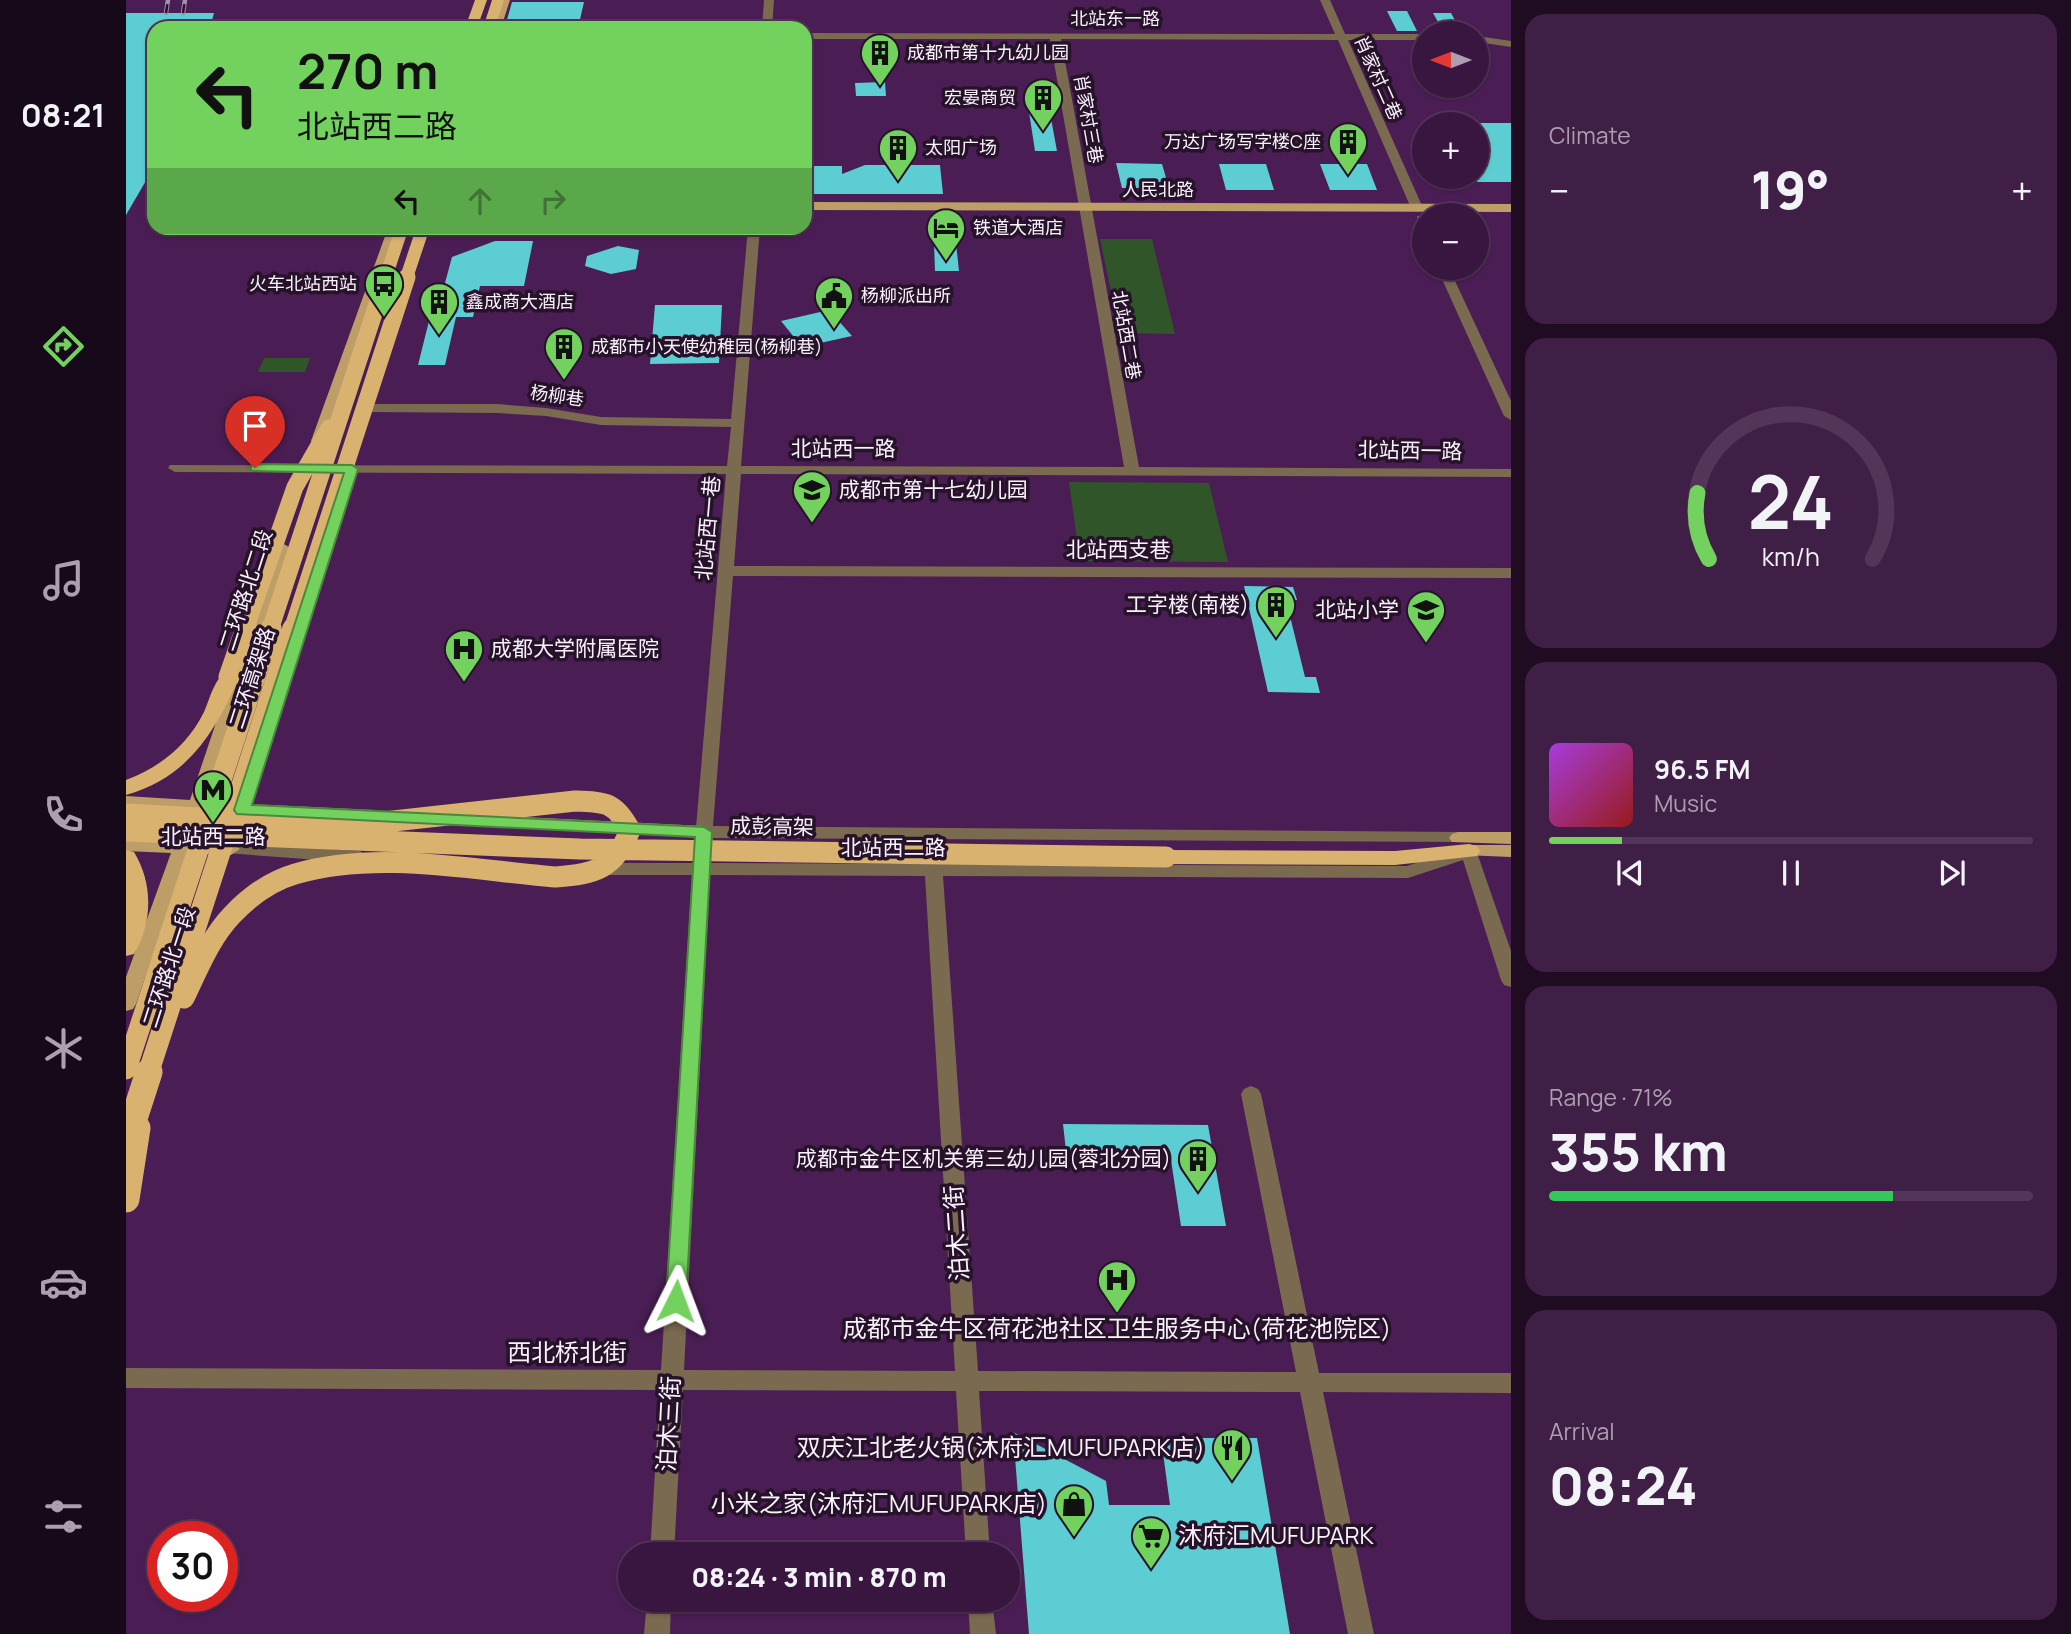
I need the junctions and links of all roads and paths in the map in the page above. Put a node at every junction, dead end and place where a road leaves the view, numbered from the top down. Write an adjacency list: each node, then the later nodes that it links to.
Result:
1 (475, 0): 7 (main road)
2 (481, 0): 8 (highway)
3 (498, 0): 9 (highway)
4 (505, 0): 10 (main road)
5 (769, 0): 11 (street)
6 (1325, 0): 14 (street, 肖家村二巷)
7 (468, 21)
8 (474, 21)
9 (491, 21)
10 (498, 21)
11 (768, 21)
12 (812, 36): 13 (street, 北站东一路)
13 (1055, 37): 14 (street, 北站东一路); 22 (street, 肖家村三巷)
14 (1342, 37): 15 (street, 北站东一路); 18 (street, 肖家村二巷)
15 (1412, 37)
16 (1489, 41): 17 (street)
17 (1511, 44)
18 (1415, 203)
19 (812, 206): 22 (main road, 人民北路)
20 (1511, 208): 21 (main road, 人民北路)
21 (1489, 210)
22 (1086, 212): 23 (main road, 人民北路); 24 (main road, 人民北路); 41 (street, 北站西二巷)
23 (812, 216)
24 (1412, 218)
25 (1489, 219): 26 (main road)
26 (1511, 219)
27 (392, 235): 38 (main road, 二环路北二段)
28 (399, 235): 33 (highway, 二环高架路, bridge)
29 (422, 235): 67 (highway, 二环高架路, bridge)
30 (427, 235): 34 (main road)
31 (753, 235): 36 (street, 北站西一巷)
32 (1449, 280): 35 (street)
33 (349, 393): 45 (highway, bridge); 66 (highway, 二环高架路, bridge)
34 (371, 408): 36 (street, 杨柳巷); 39 (main road)
35 (1511, 416)
36 (738, 423): 40 (street, 北站西一巷)
37 (176, 468): 38 (street, 北站西一路)
38 (309, 469): 39 (street, 北站西一路); 47 (main road, 二环路北二段)
39 (352, 469): 40 (street, 北站西一路); 48 (main road)
40 (734, 470): 41 (street, 北站西一路); 43 (street, 北站西一巷)
41 (1132, 470): 42 (street, 北站西一路)
42 (1511, 473)
43 (725, 571): 44 (street, 北站西支巷); 52 (street, 北站西一巷)
44 (1511, 573)
45 (126, 788)
46 (126, 802): 47 (main road, 北站西二路)
47 (196, 807): 48 (main road, 北站西二路); 56 (main road, 二环路北二段)
48 (242, 810): 52 (main road, 北站西二路); 57 (main road)
49 (126, 814): 50 (highway, 成彭高架, bridge)
50 (348, 826): 58 (highway, 成彭高架, bridge); 67 (highway, bridge)
51 (126, 831): 58 (highway, 成彭高架, bridge)
52 (704, 832): 54 (street, 北站西二路); 61 (street, 泊木三街)
53 (1511, 838): 54 (main road, 北站西二路)
54 (1464, 844): 58 (highway); 59 (main road, 北站西二路); 62 (street, 北站西二路); 64 (street)
55 (126, 845): 56 (main road)
56 (181, 848): 57 (main road); 65 (main road, 二环路北一段)
57 (231, 849): 61 (street, 北站西二路); 71 (main road, 二环路北一段)
58 (1165, 850)
59 (1511, 850)
60 (126, 858): 63 (highway)
61 (701, 870): 62 (street, 北站西二路); 74 (street, 泊木三街)
62 (934, 870): 75 (street, 泊木二街)
63 (126, 948)
64 (1511, 980)
65 (126, 1004)
66 (126, 1069)
67 (149, 1069): 68 (highway, 二环高架路, bridge)
68 (142, 1093): 70 (highway, 二环高架路, bridge); 72 (highway, bridge)
69 (1251, 1094): 76 (street)
70 (126, 1143)
71 (126, 1179)
72 (126, 1199)
73 (126, 1378): 74 (street, 西北桥北街)
74 (672, 1380): 75 (street, 西北桥北街); 78 (street, 泊木三街)
75 (967, 1381): 76 (street, 西北桥北街); 79 (street, 泊木二街)
76 (1310, 1382): 77 (street, 西北桥北街); 84 (street)
77 (1511, 1383)
78 (663, 1542)
79 (977, 1542)
80 (658, 1612): 82 (street)
81 (981, 1612): 83 (street)
82 (657, 1634)
83 (983, 1634)
84 (1361, 1634)

